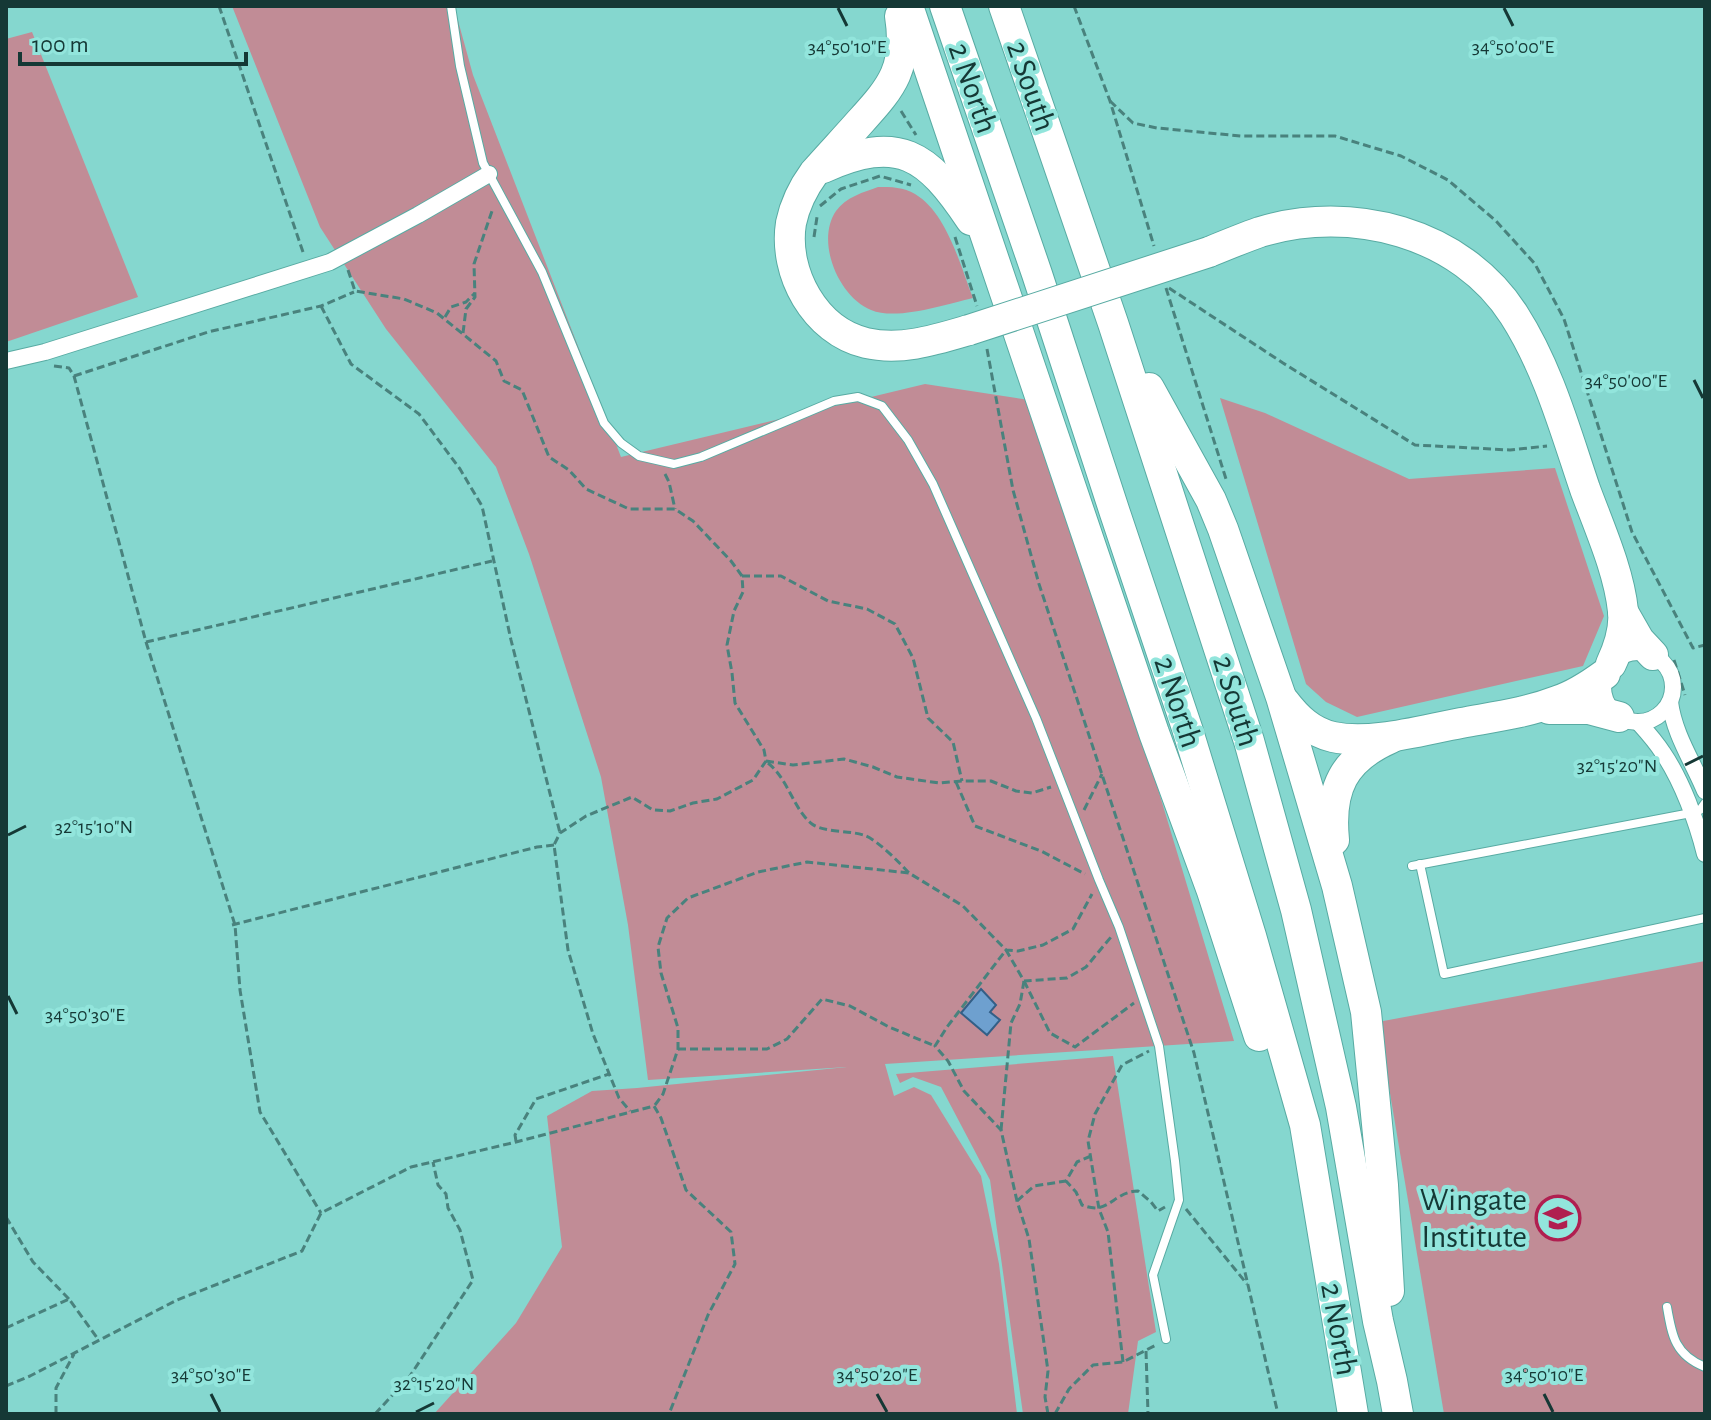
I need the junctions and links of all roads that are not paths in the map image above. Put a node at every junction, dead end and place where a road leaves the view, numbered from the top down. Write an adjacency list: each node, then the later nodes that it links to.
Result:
1 (451, 6): 7 (lane)
2 (899, 6): 6 (highway)
3 (908, 6): 8 (highway)
4 (945, 6): 26 (highway, 2 North)
5 (1004, 6): 9 (highway, 2 South)
6 (814, 173): 8 (highway); 11 (highway, bridge)
7 (489, 174): 10 (street); 27 (lane)
8 (991, 250): 26 (highway)
9 (1113, 323): 14 (highway); 29 (highway, 2 South)
10 (6, 361)
11 (1623, 612): 12 (highway); 13 (highway)
12 (1664, 658): 13 (street); 15 (street)
13 (1608, 669): 16 (highway); 17 (street)
14 (1281, 697): 18 (highway); 23 (highway)
15 (1676, 703): 17 (street); 19 (street)
16 (1531, 710): 17 (highway); 18 (highway)
17 (1629, 720): 21 (street)
18 (1400, 734): 23 (highway)
19 (1705, 791)
20 (1705, 803): 21 (lane)
21 (1691, 813): 22 (street); 24 (lane)
22 (1705, 854)
23 (1337, 886): 29 (highway)
24 (1705, 918)
25 (1667, 1307): 28 (lane)
26 (1338, 1324): 30 (highway, 2 North)
27 (1166, 1339)
28 (1705, 1367)
29 (1392, 1381): 31 (highway, 2 South)
30 (1353, 1414)
31 (1398, 1414)

